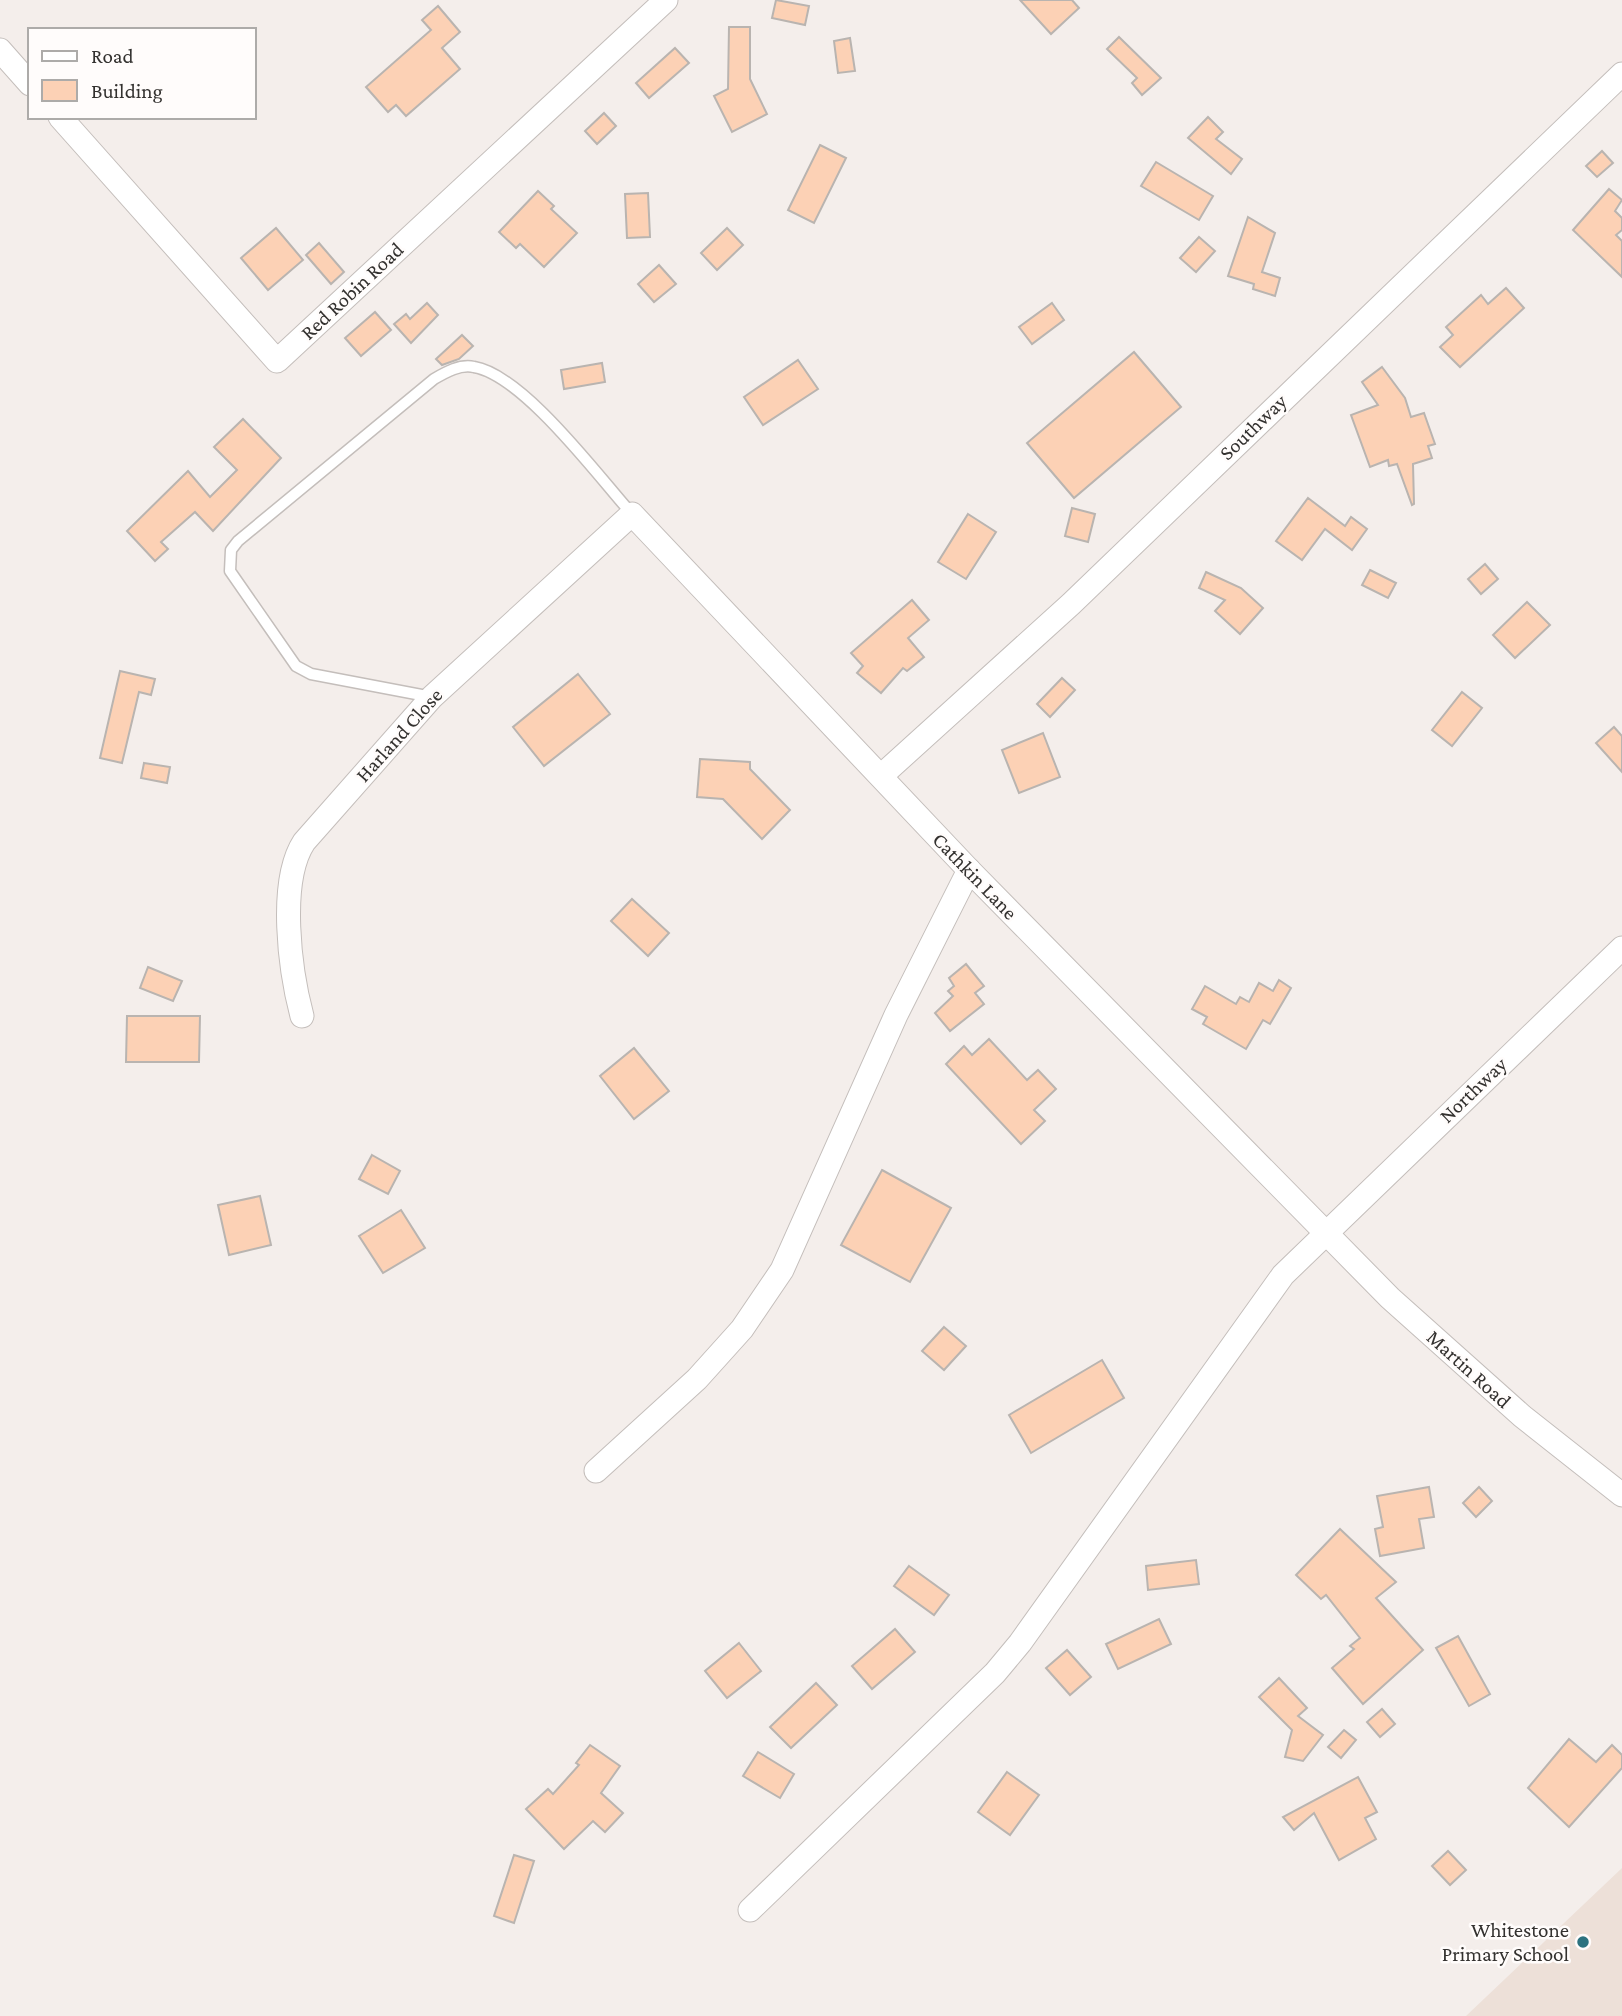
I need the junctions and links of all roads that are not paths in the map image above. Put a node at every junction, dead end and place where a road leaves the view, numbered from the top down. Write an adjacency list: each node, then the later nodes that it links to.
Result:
1 (666, 0): 5 (street, Red Robin Road)
2 (0, 50): 4 (street)
3 (1622, 74): 8 (street, Southway)
4 (28, 82)
5 (62, 119)
6 (632, 514): 7 (street, Harland Close); 7 (lane); 8 (street, Cathkin Lane)
7 (432, 697): 11 (street, Harland Close)
8 (881, 776): 9 (street, Cathkin Lane)
9 (969, 870): 12 (street, Cathkin Lane); 13 (street)
10 (1622, 948): 12 (street, Northway)
11 (302, 1016)
12 (1325, 1231): 14 (street, Martin Road); 15 (street, Northway)
13 (596, 1471)
14 (1622, 1495)
15 (750, 1910)

